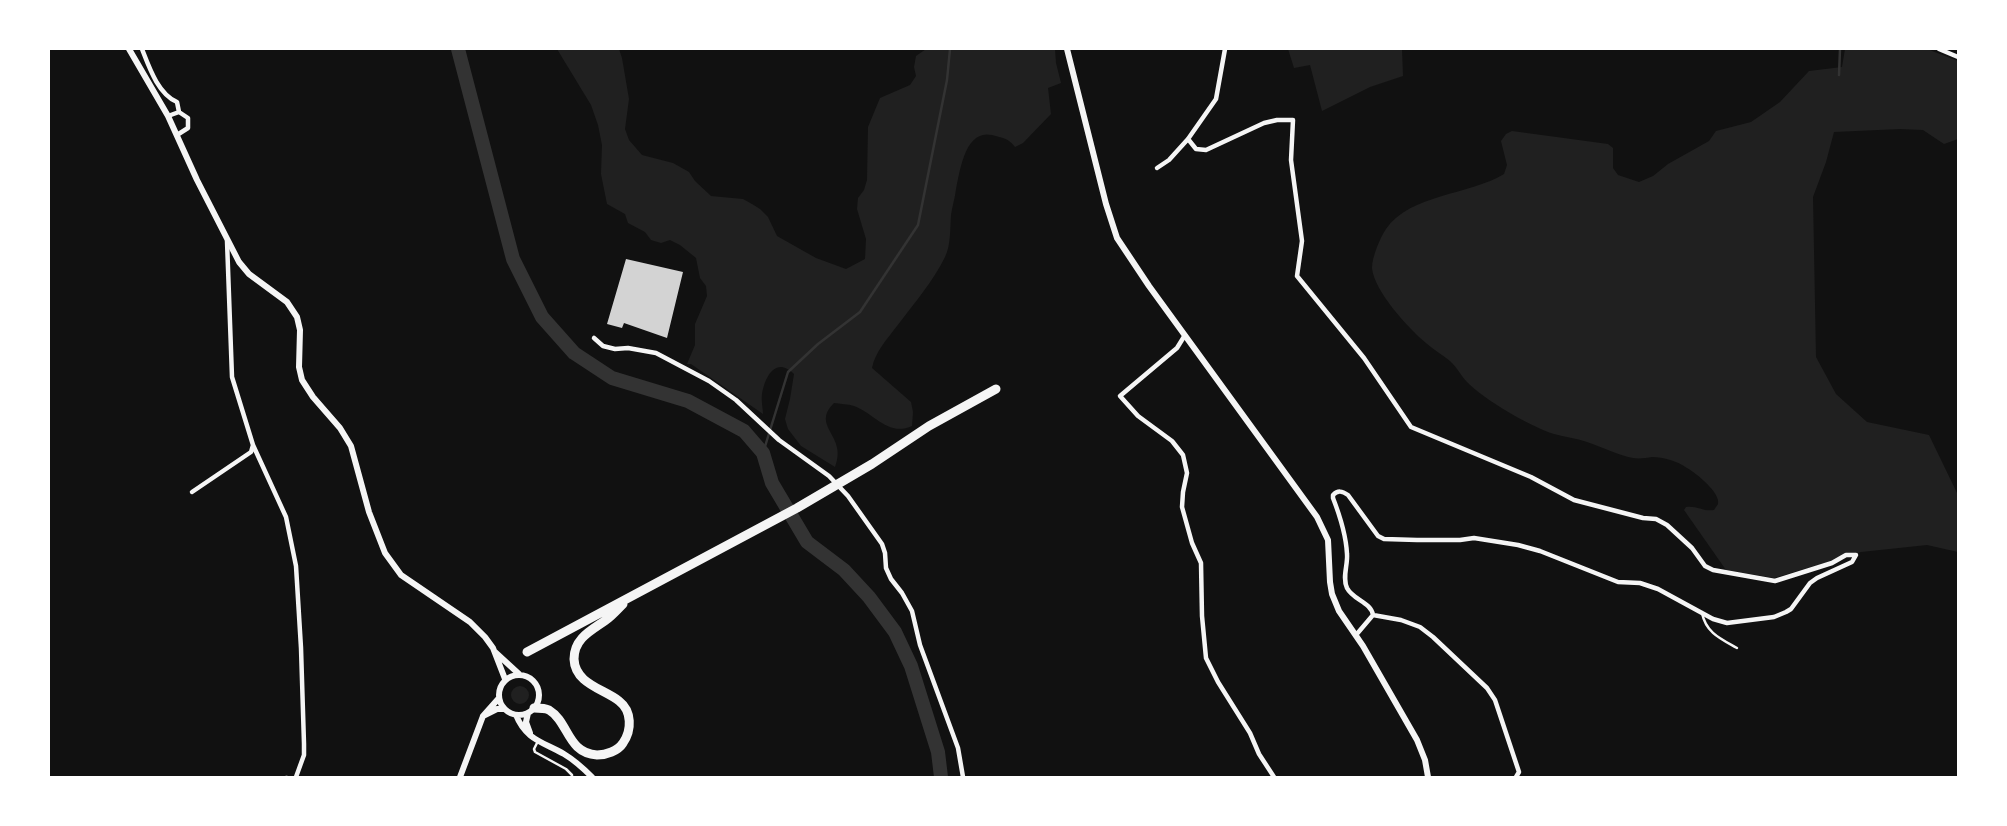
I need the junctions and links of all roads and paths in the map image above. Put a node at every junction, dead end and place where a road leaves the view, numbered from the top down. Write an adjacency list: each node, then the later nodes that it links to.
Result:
1 (129, 49): 8 (main road)
2 (142, 49): 7 (street)
3 (1067, 49): 13 (main road)
4 (1225, 49): 10 (street)
5 (1939, 49): 6 (street)
6 (1958, 57)
7 (179, 112): 8 (street); 9 (street)
8 (168, 116): 9 (main road)
9 (177, 135): 12 (main road)
10 (1188, 140): 11 (street); 19 (street)
11 (1157, 168)
12 (227, 241): 16 (street); 23 (main road)
13 (1185, 335): 21 (main road); 39 (street)
14 (594, 338): 38 (street)
15 (996, 389): 18 (highway)
16 (254, 445): 17 (street); 34 (street)
17 (192, 492)
18 (630, 597): 24 (highway); 29 (highway)
19 (1701, 612): 20 (street); 22 (lane)
20 (1373, 615): 21 (street); 40 (street)
21 (1356, 635): 33 (main road)
22 (1737, 648)
23 (494, 651): 25 (main road); 26 (main road)
24 (527, 652)
25 (520, 674): 26 (main road); 29 (main road)
26 (505, 680): 27 (main road)
27 (499, 698): 28 (main road); 31 (main road)
28 (504, 709): 30 (main road); 31 (main road)
29 (531, 710): 30 (main road); 32 (main road)
30 (516, 715): 32 (main road)
31 (483, 716): 35 (main road)
32 (537, 741): 36 (lane); 37 (main road)
33 (1429, 776)
34 (296, 777)
35 (460, 777)
36 (572, 777)
37 (592, 777)
38 (963, 777)
39 (1274, 777)
40 (1516, 777)

